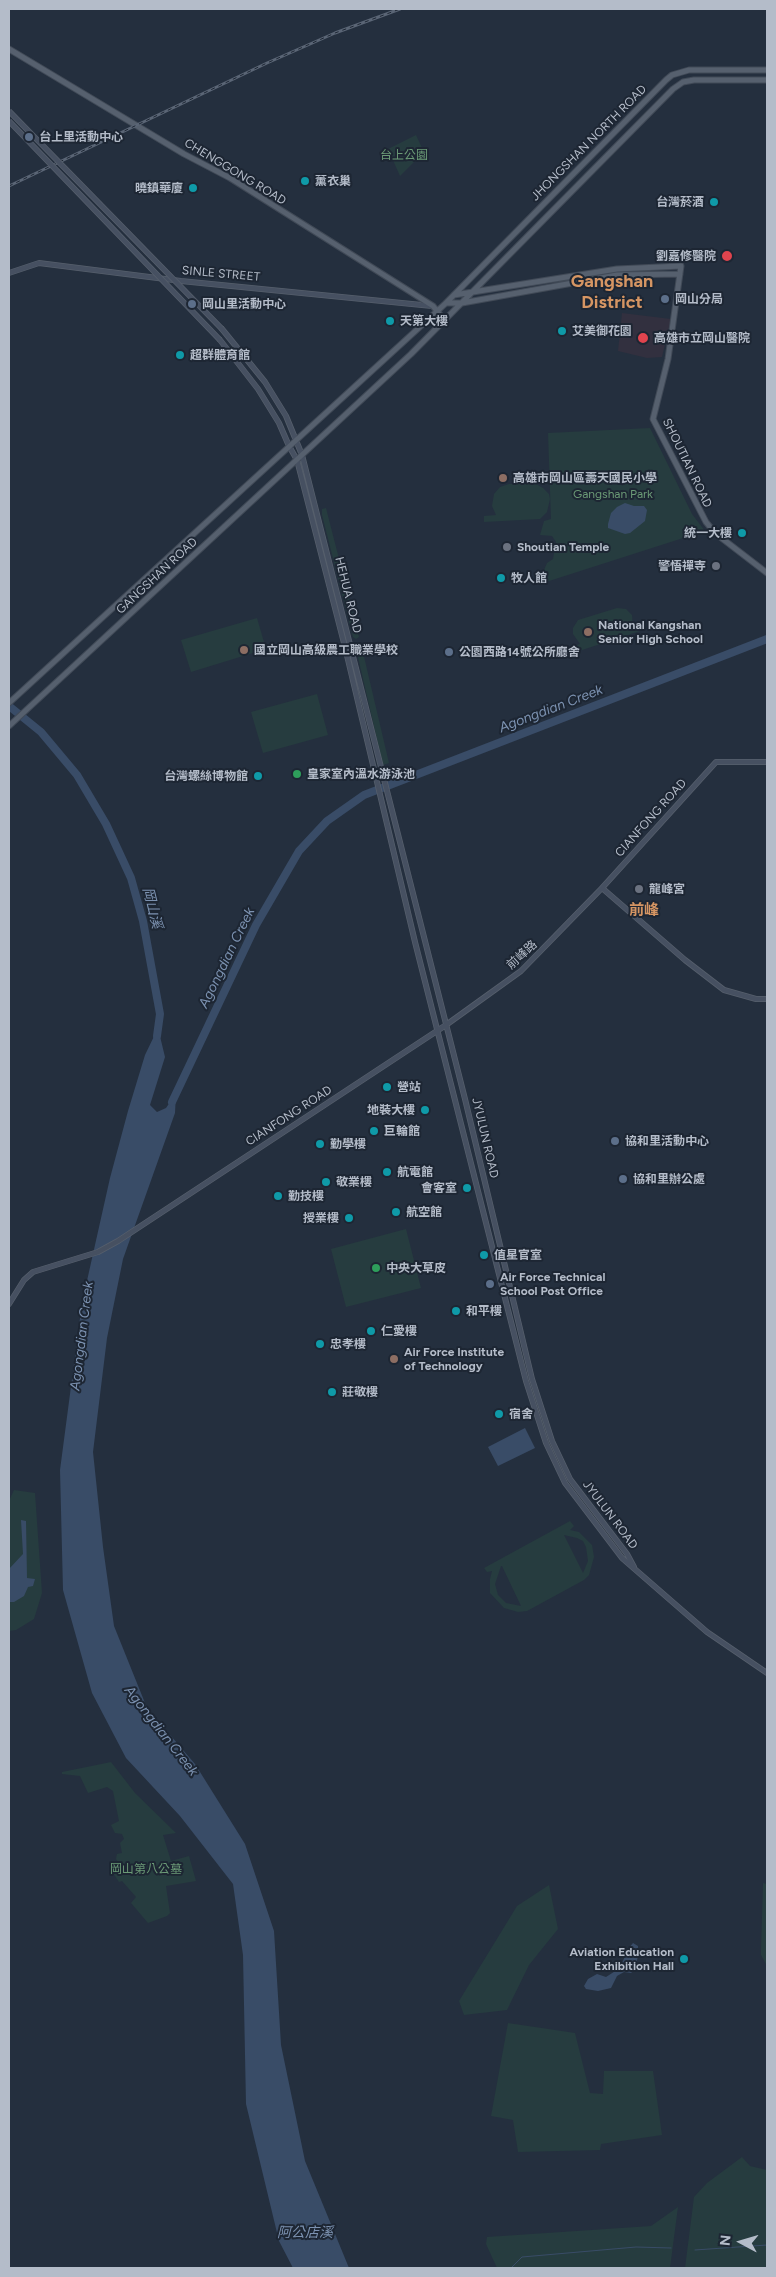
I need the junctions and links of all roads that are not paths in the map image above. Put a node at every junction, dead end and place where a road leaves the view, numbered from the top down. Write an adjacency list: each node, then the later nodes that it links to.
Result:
1 (9, 49): 12 (main road, CHENGGONG ROAD)
2 (767, 70): 9 (main road, JHONGSHAN NORTH ROAD)
3 (767, 80): 8 (main road, JHONGSHAN NORTH ROAD)
4 (9, 111): 14 (street, HEHUA ROAD, bridge)
5 (9, 121): 15 (street, HEHUA ROAD, bridge)
6 (9, 273): 12 (street, SINLE STREET)
7 (680, 274): 8 (main road, SHOUTIAN ROAD); 10 (main road); 18 (main road, SHOUTIAN ROAD)
8 (470, 294): 9 (main road); 10 (main road, JHONGSHAN NORTH ROAD)
9 (454, 295): 11 (main road)
10 (462, 302): 11 (main road); 13 (main road)
11 (446, 304): 12 (main road)
12 (436, 308): 13 (main road, CHENGGONG ROAD); 14 (main road)
13 (444, 320): 16 (main road)
14 (296, 440): 15 (main road, GANGSHAN ROAD); 16 (street, HEHUA ROAD)
15 (289, 446): 17 (street, HEHUA ROAD); 19 (main road, GANGSHAN ROAD)
16 (302, 455): 17 (main road, GANGSHAN ROAD); 24 (street, HEHUA ROAD)
17 (297, 460): 20 (main road, GANGSHAN ROAD); 25 (street, HEHUA ROAD)
18 (767, 573)
19 (9, 703)
20 (10, 726)
21 (767, 762): 22 (street, CIANFONG ROAD)
22 (602, 888): 23 (street); 24 (street, 前峰路)
23 (767, 999)
24 (446, 1025): 25 (street, 前峰路); 27 (street, JYULUN ROAD)
25 (438, 1030): 26 (street, CIANFONG ROAD); 27 (street, JYULUN ROAD)
26 (9, 1304)
27 (636, 1570): 28 (street)
28 (767, 1673)

